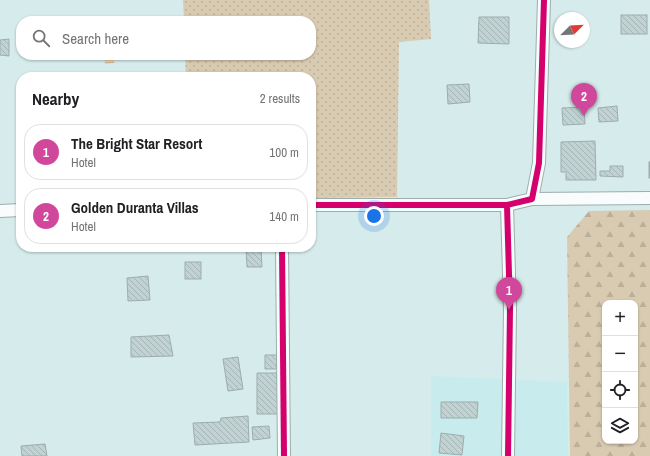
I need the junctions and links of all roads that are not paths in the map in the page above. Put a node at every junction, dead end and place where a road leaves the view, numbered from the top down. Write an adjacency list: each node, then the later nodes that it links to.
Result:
1 (544, 0): 3 (street)
2 (650, 198): 3 (street)
3 (532, 199): 5 (street)
4 (316, 205): 5 (street)
5 (507, 205): 10 (street)
6 (16, 210): 7 (street)
7 (0, 211)
8 (282, 252): 9 (street)
9 (284, 456)
10 (508, 456)

